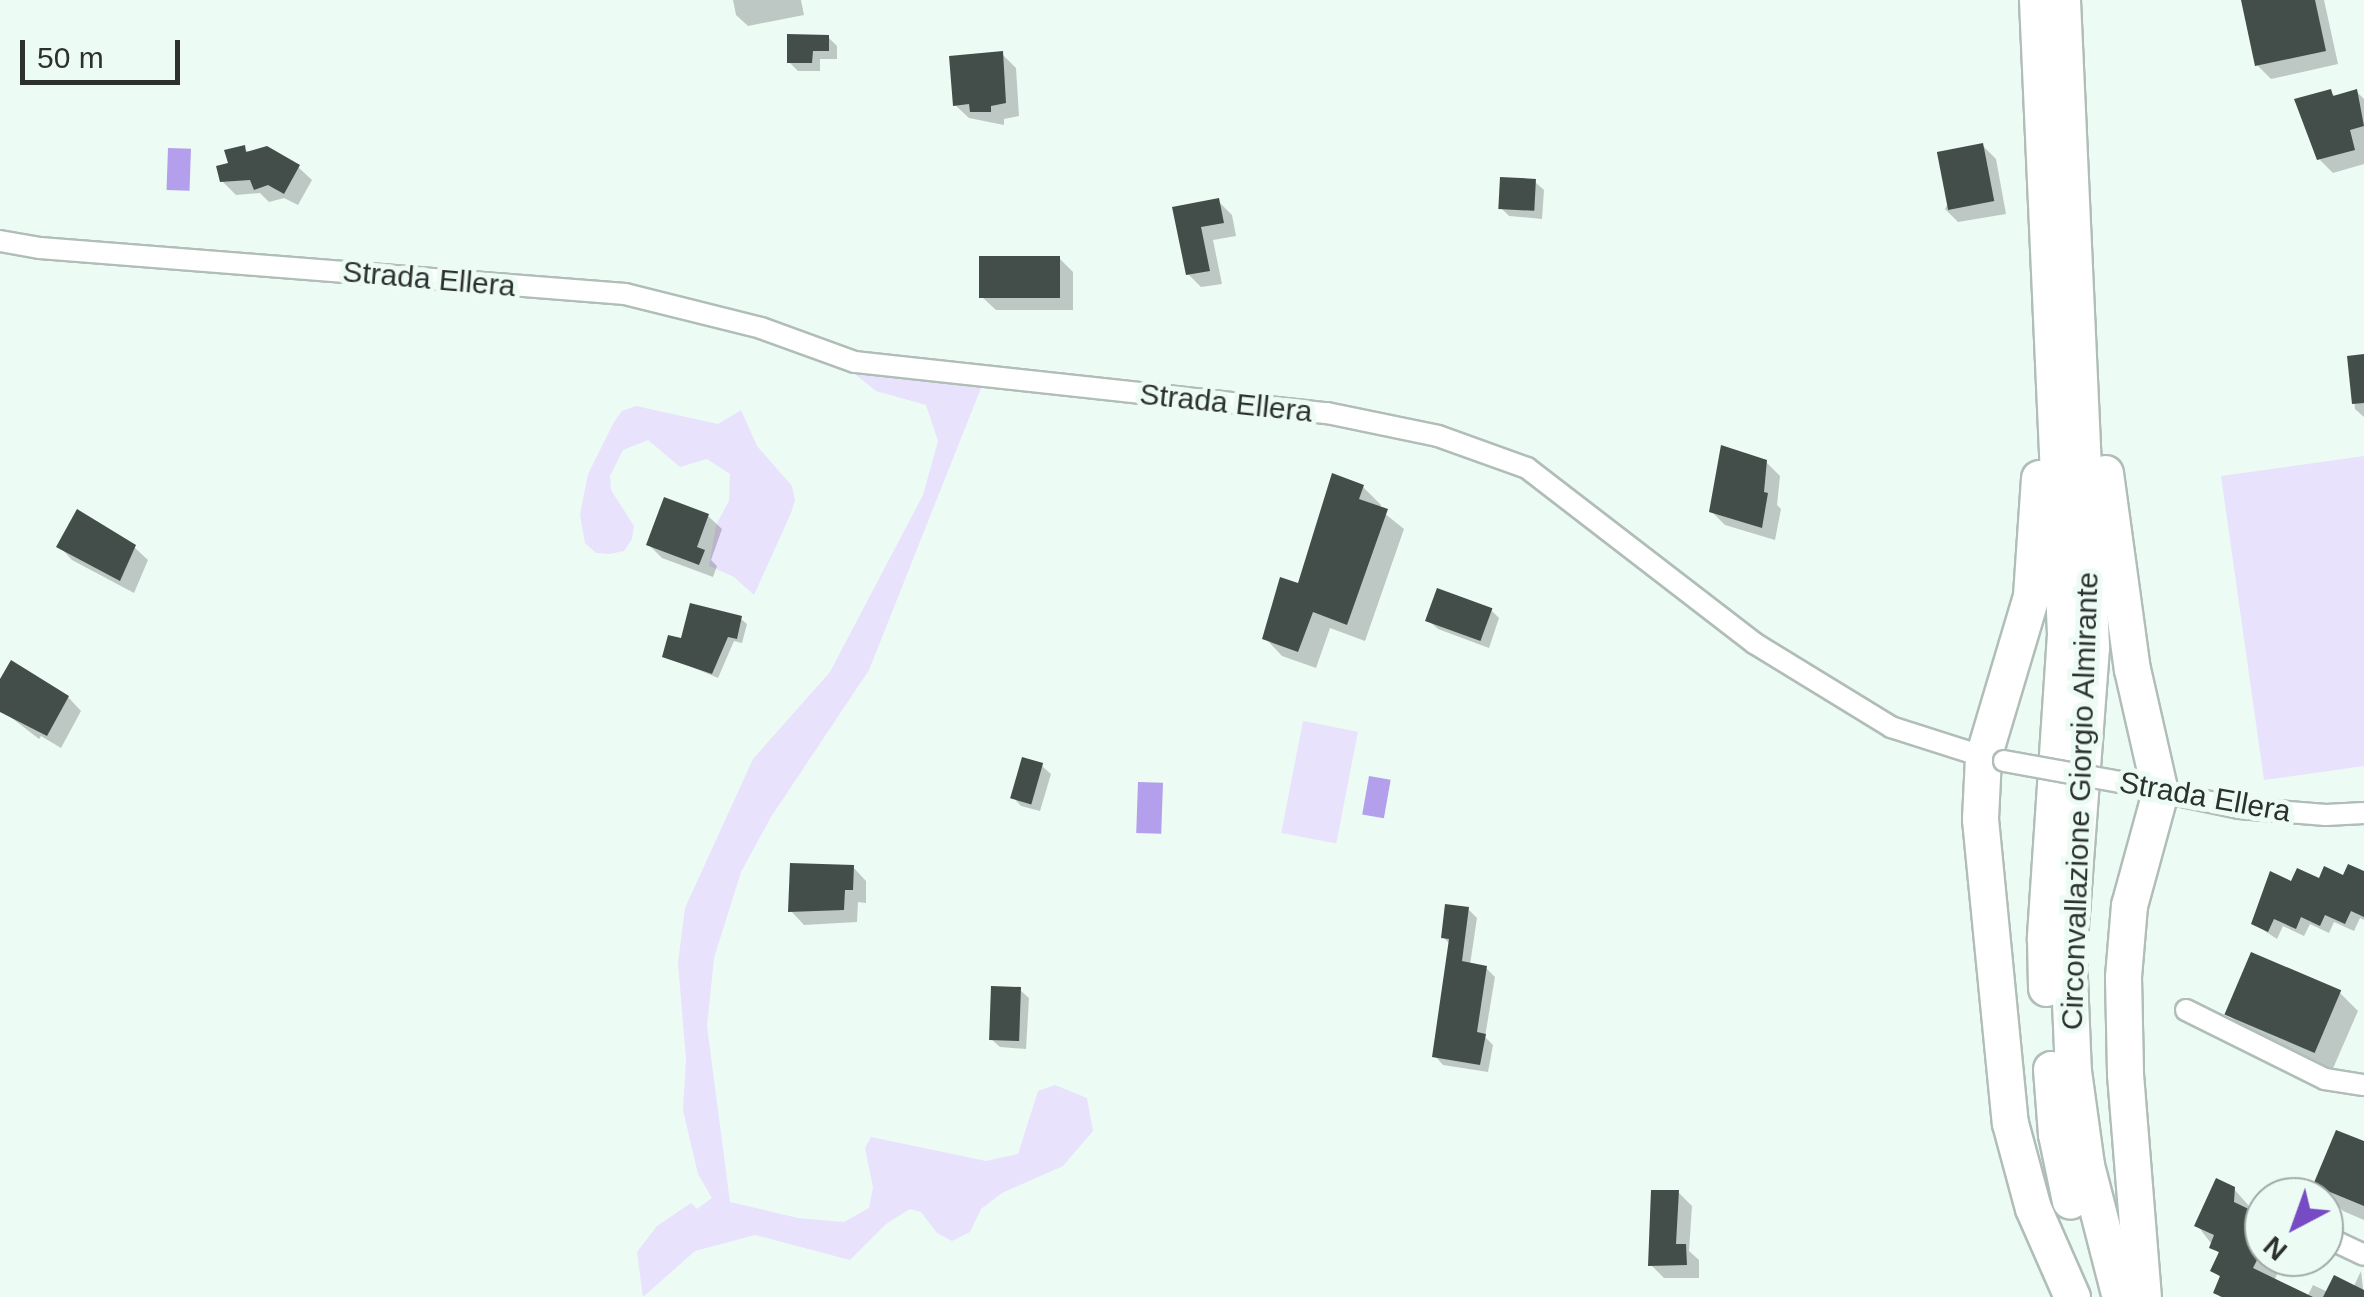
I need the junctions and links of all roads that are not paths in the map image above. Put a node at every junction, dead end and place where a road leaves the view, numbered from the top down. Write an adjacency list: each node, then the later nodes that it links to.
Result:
1 (2037, 0): 4 (highway, Circonvallazione Giorgio Almirante)
2 (2062, 0): 4 (highway, Circonvallazione Giorgio Almirante)
3 (0, 241): 5 (street, Strada Ellera)
4 (2067, 374): 5 (highway); 6 (highway); 11 (highway, Circonvallazione Giorgio Almirante); 12 (highway, Circonvallazione Giorgio Almirante)
5 (1993, 759): 6 (street, Strada Ellera, bridge); 10 (highway)
6 (2148, 788): 7 (street, Strada Ellera); 13 (highway)
7 (2364, 813)
8 (2186, 1010): 9 (street)
9 (2364, 1085)
10 (2072, 1297)
11 (2095, 1297)
12 (2120, 1297)
13 (2144, 1297)

